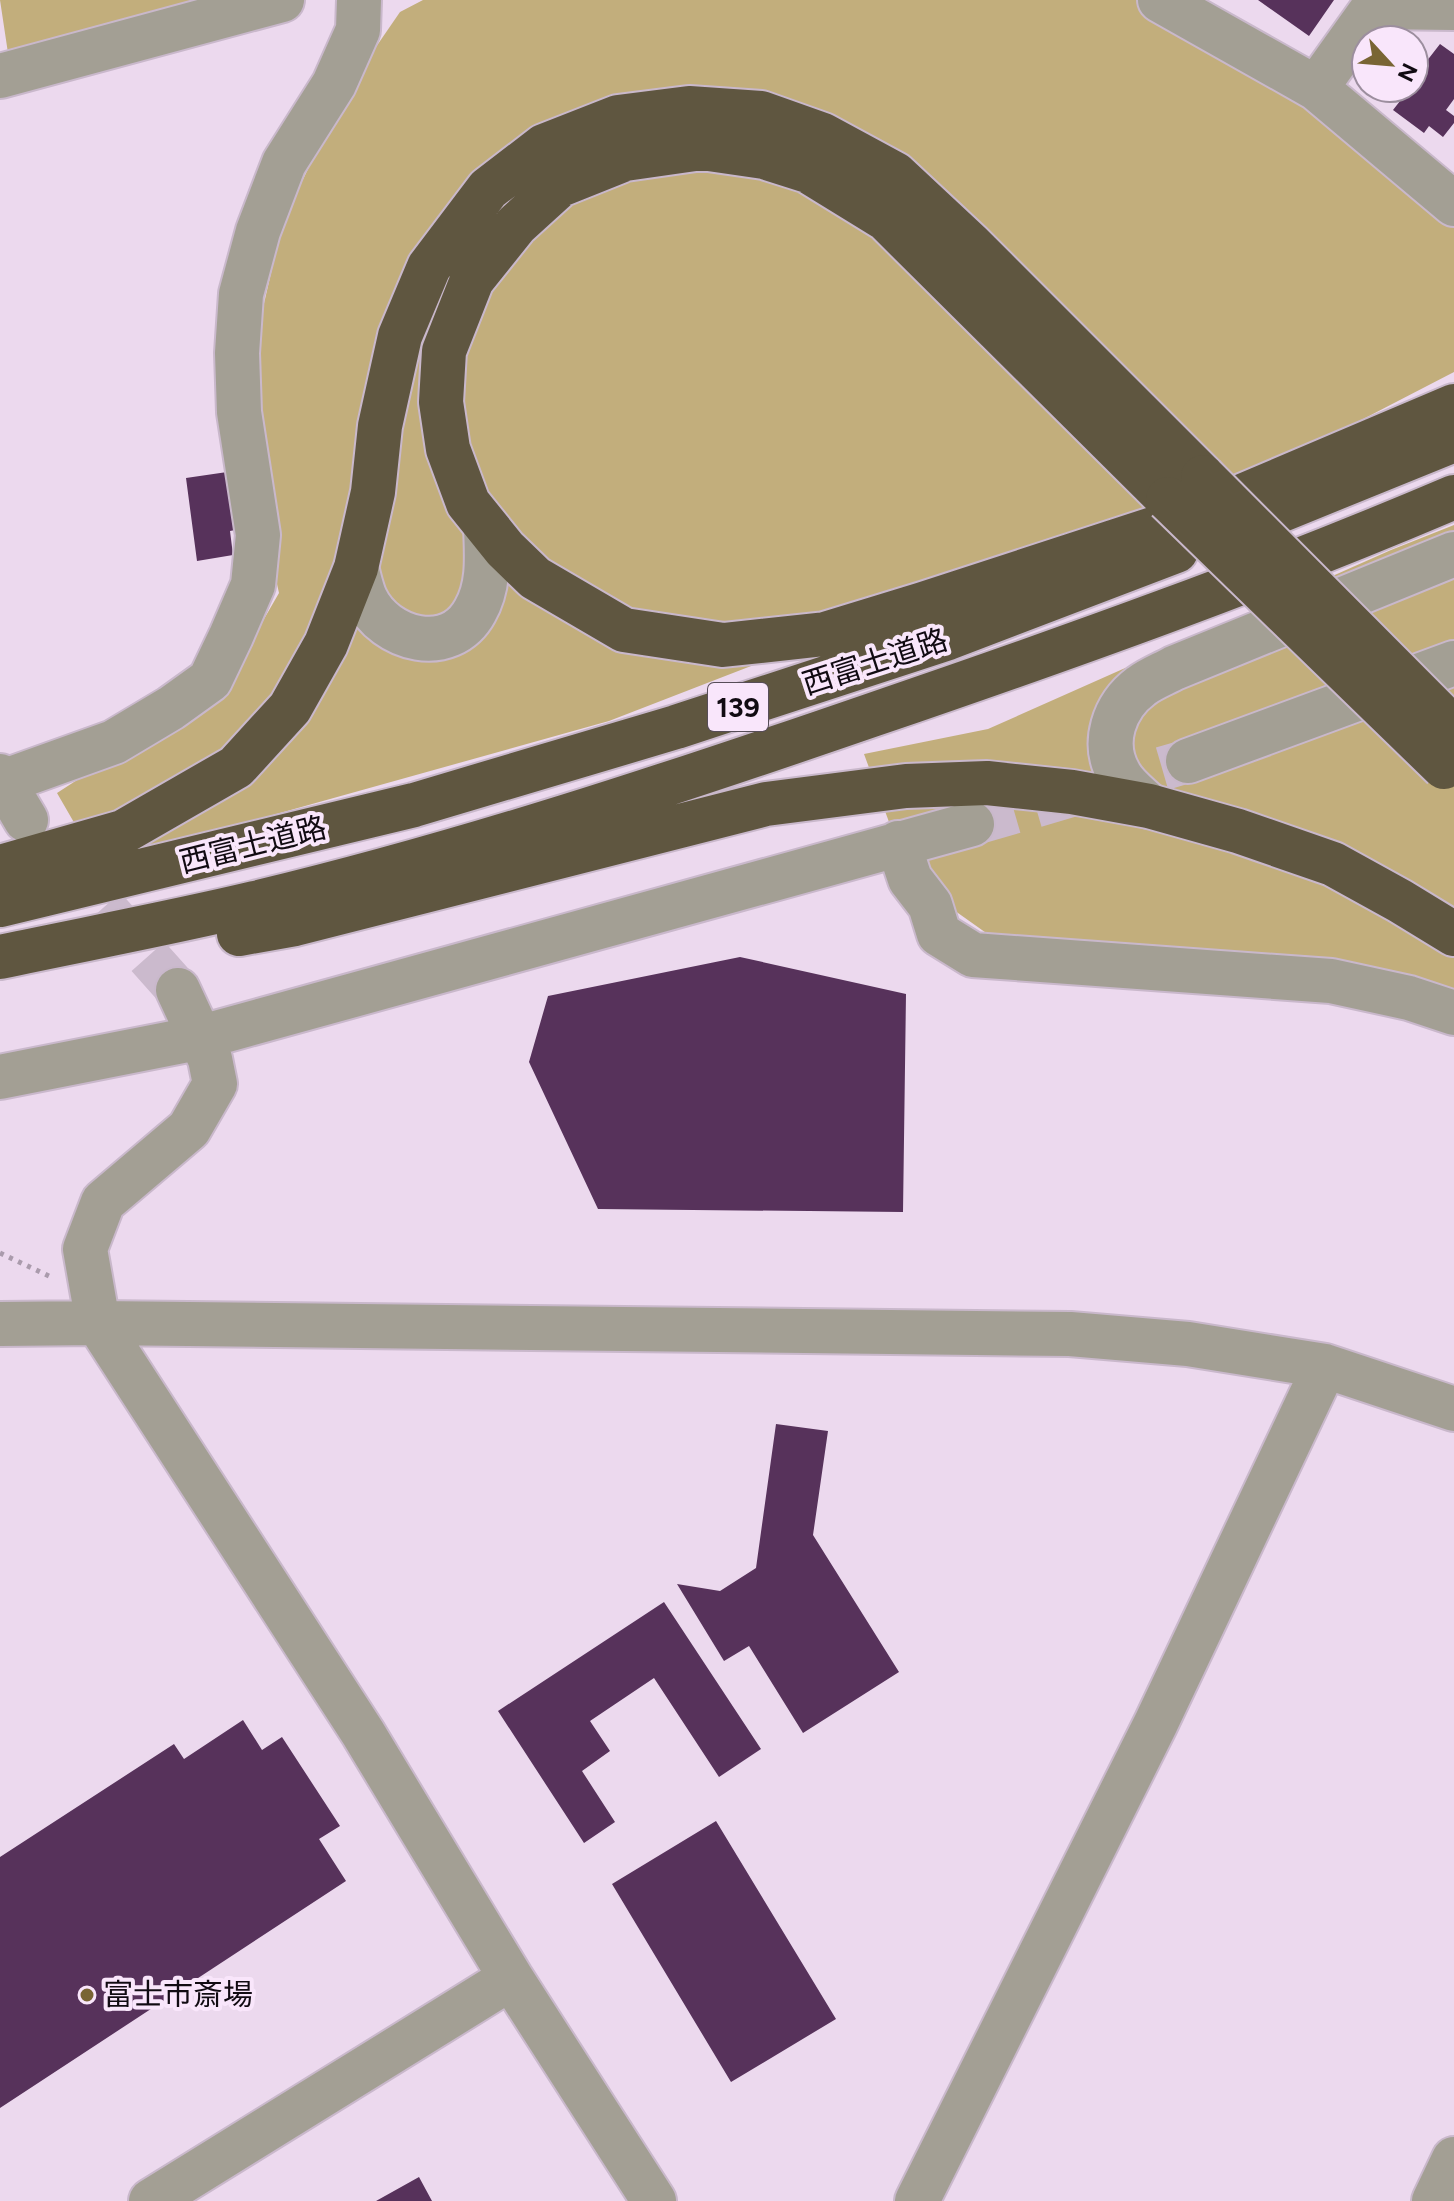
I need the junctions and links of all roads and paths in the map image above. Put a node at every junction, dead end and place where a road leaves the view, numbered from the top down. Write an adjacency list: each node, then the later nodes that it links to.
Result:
1 (282, 0): 6 (street)
2 (359, 0): 19 (street)
3 (1160, 0): 7 (street)
4 (1377, 4): 5 (street); 7 (street)
5 (1454, 8)
6 (0, 76)
7 (1316, 88): 8 (street)
8 (1454, 204)
9 (1454, 406): 13 (highway)
10 (1454, 440): 25 (highway, 西富士道路 / 139)
11 (1186, 488): 13 (highway); 15 (highway); 17 (highway, bridge)
12 (1454, 497): 27 (highway, 西富士道路 / 139)
13 (486, 526): 15 (street)
14 (1454, 554): 20 (street)
15 (356, 568): 24 (highway)
16 (1454, 663): 18 (street)
17 (1451, 757)
18 (1188, 761)
19 (1, 781): 21 (street)
20 (1149, 806): 26 (highway); 28 (highway)
21 (26, 820)
22 (972, 824): 23 (street)
23 (898, 843): 30 (street); 31 (street)
24 (0, 867)
25 (0, 905)
26 (1454, 934)
27 (0, 957)
28 (0, 975)
29 (178, 990): 31 (street)
30 (1454, 1013)
31 (198, 1038): 32 (street); 35 (street)
32 (0, 1077)
33 (0, 1253): 34 (path)
34 (53, 1278)
35 (98, 1323): 36 (street); 37 (street); 39 (street)
36 (0, 1324)
37 (1325, 1366): 38 (street); 43 (street)
38 (1454, 1409)
39 (511, 1978): 41 (street); 42 (street)
40 (1454, 2159): 44 (street)
41 (151, 2201)
42 (654, 2201)
43 (917, 2201)
44 (1434, 2201)

